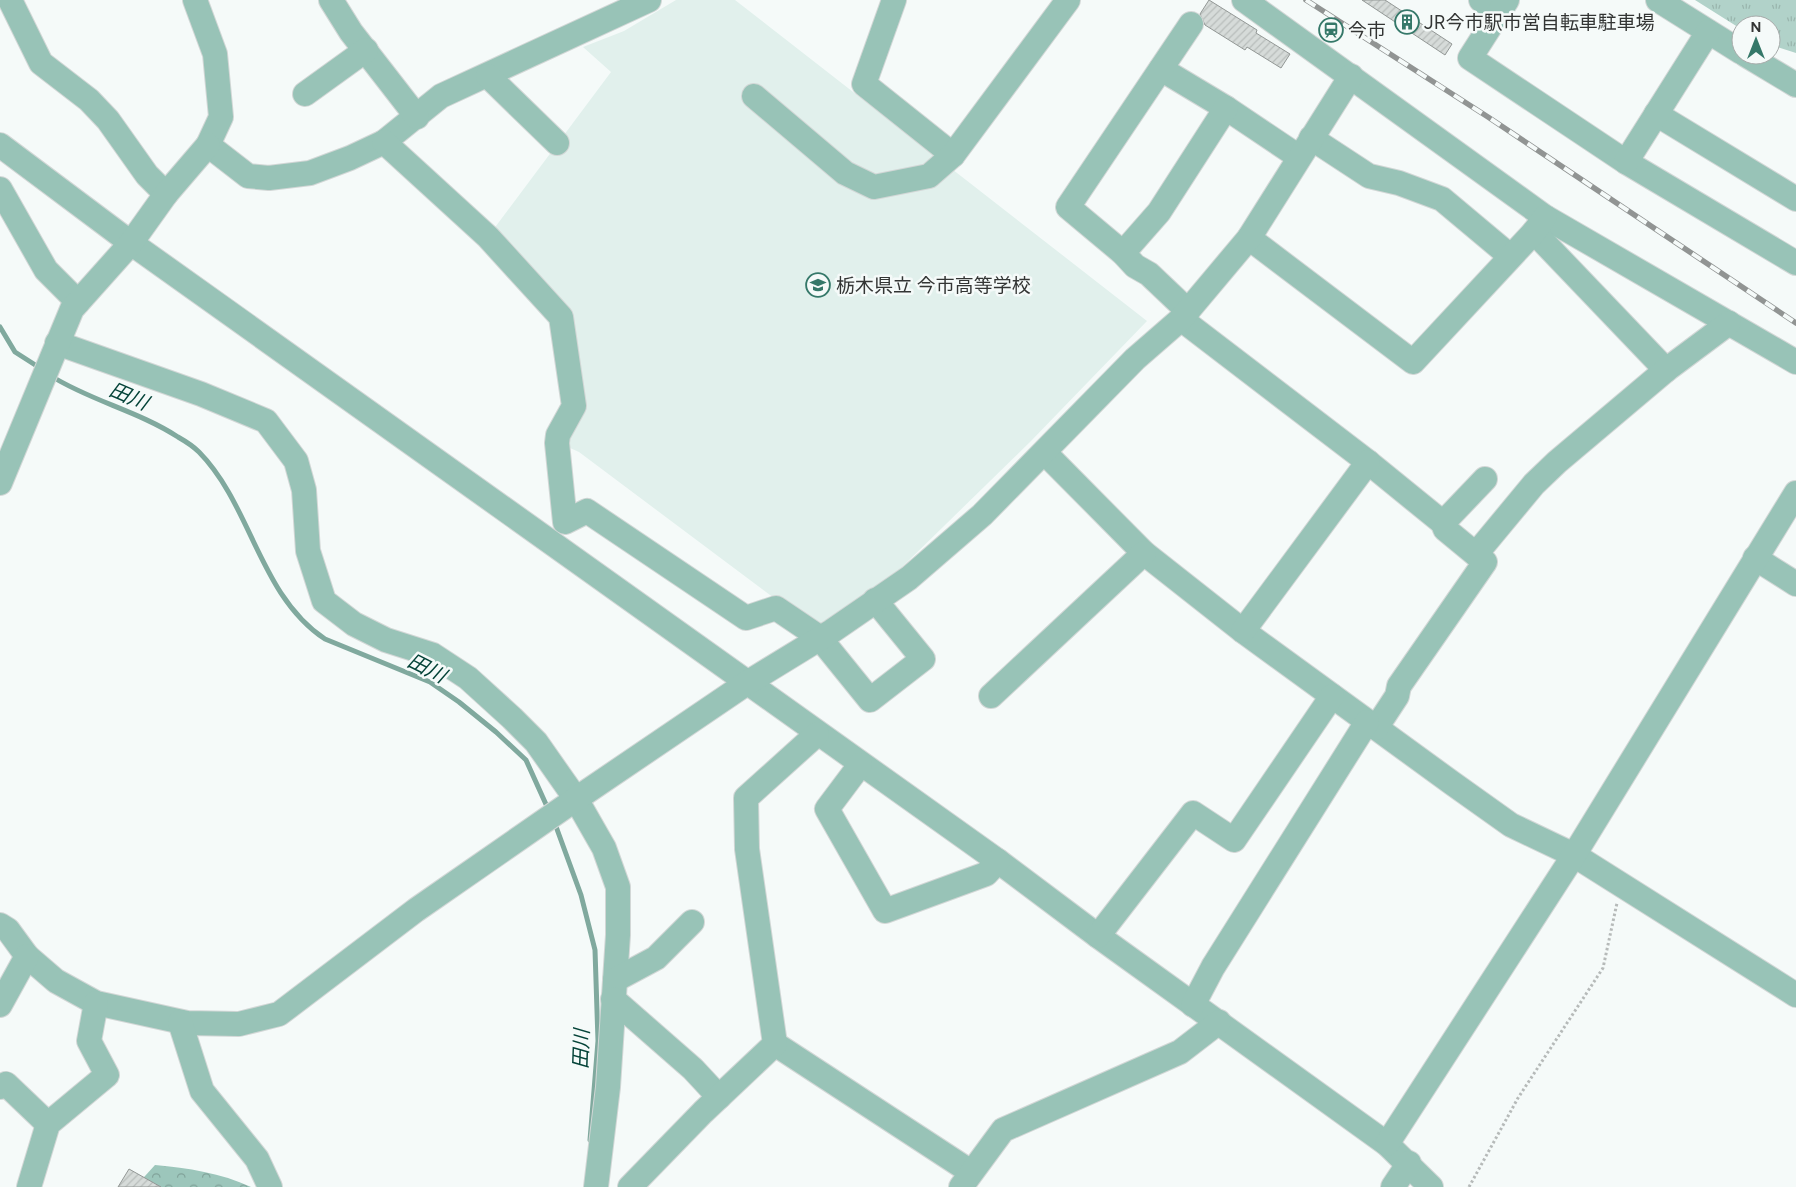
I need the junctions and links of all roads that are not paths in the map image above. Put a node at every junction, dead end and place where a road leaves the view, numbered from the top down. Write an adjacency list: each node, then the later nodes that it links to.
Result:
1 (10, 0): 32 (street)
2 (194, 0): 27 (street)
3 (331, 0): 13 (street)
4 (649, 0): 16 (street)
5 (894, 0): 29 (street)
6 (1068, 0): 29 (street)
7 (1244, 0): 17 (street)
8 (1658, 0): 11 (street)
9 (1496, 4): 30 (street)
10 (1191, 24): 15 (street)
11 (1708, 32): 12 (street); 22 (street)
12 (1731, 46)
13 (366, 50): 19 (street); 23 (street)
14 (1763, 65): 18 (street)
15 (1160, 69): 21 (street); 37 (street)
16 (488, 76): 23 (street); 25 (street)
17 (1351, 76): 28 (street); 34 (street)
18 (1796, 85)
19 (305, 94)
20 (754, 96): 29 (street)
21 (1226, 108): 28 (street); 37 (street)
22 (1656, 114): 30 (street); 33 (street)
23 (417, 117): 24 (street)
24 (384, 142): 27 (street); 58 (street)
25 (557, 143)
26 (0, 145): 36 (street)
27 (208, 145): 32 (street)
28 (1305, 148): 35 (street); 38 (street)
29 (953, 155)
30 (1626, 162): 39 (street)
31 (0, 189): 40 (street)
32 (166, 194): 36 (street)
33 (1796, 199)
34 (1539, 224): 38 (street); 42 (street); 45 (street)
35 (1249, 238): 38 (street); 41 (street)
36 (131, 243): 40 (street); 59 (street)
37 (1123, 253): 41 (street)
38 (1510, 256)
39 (1796, 263)
40 (78, 302): 43 (street)
41 (1184, 315): 46 (street); 47 (street)
42 (1728, 323): 44 (street); 45 (street)
43 (57, 342): 49 (street); 65 (street)
44 (1796, 362)
45 (1666, 370): 53 (street)
46 (1045, 452): 52 (street); 56 (street)
47 (1368, 462): 51 (street); 57 (street)
48 (1485, 479): 51 (street)
49 (0, 483)
50 (1796, 493): 54 (street)
51 (1443, 523): 53 (street)
52 (1144, 553): 57 (street); 60 (street)
53 (1476, 554): 62 (street)
54 (1755, 558): 55 (street); 66 (street)
55 (1796, 584)
56 (875, 600): 58 (street); 58 (street)
57 (1243, 631): 61 (street)
58 (819, 637): 59 (street)
59 (747, 683): 63 (street); 65 (street)
60 (991, 696)
61 (1332, 696): 62 (street); 70 (street)
62 (1372, 725): 66 (street); 76 (street)
63 (817, 734): 64 (street); 79 (street)
64 (860, 765): 67 (street); 67 (street)
65 (576, 799): 72 (street); 77 (street)
66 (1574, 855): 73 (street); 83 (street)
67 (998, 861): 70 (street)
68 (692, 922): 72 (street)
69 (0, 925): 71 (street)
70 (1098, 936): 76 (street)
71 (27, 956): 74 (street); 75 (street)
72 (614, 989): 81 (street); 88 (street)
73 (1796, 995)
74 (96, 1003): 77 (street); 82 (street)
75 (0, 1005)
76 (1193, 1005): 78 (street)
77 (180, 1022): 87 (street)
78 (1219, 1022): 83 (street); 85 (street)
79 (775, 1044): 81 (street); 85 (street)
80 (0, 1087): 82 (street)
81 (719, 1097): 89 (street)
82 (48, 1124): 86 (street)
83 (1387, 1144): 84 (street)
84 (1409, 1163): 90 (street); 91 (street)
85 (966, 1180)
86 (29, 1187)
87 (270, 1187)
88 (596, 1187)
89 (630, 1187)
90 (1393, 1187)
91 (1431, 1187)

